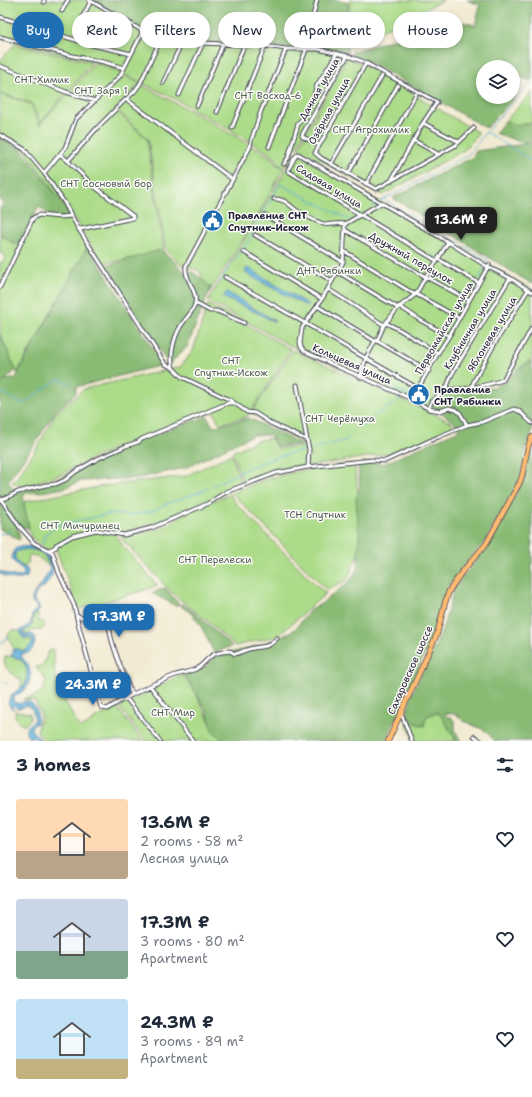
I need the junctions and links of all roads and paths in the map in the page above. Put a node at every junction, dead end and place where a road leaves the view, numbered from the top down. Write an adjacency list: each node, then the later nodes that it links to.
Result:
1 (68, 0): 4 (street)
2 (90, 0): 5 (street); 7 (street)
3 (318, 0): 18 (street)
4 (62, 11)
5 (85, 12)
6 (0, 16): 21 (street)
7 (140, 29)
8 (0, 37): 25 (street)
9 (140, 37): 21 (street)
10 (156, 48): 31 (street)
11 (179, 48): 27 (street)
12 (201, 48): 30 (street)
13 (221, 48): 33 (street)
14 (243, 48): 34 (street)
15 (264, 48): 36 (street)
16 (276, 48): 17 (street)
17 (286, 49): 19 (street); 50 (street)
18 (318, 49): 19 (street); 20 (street)
19 (306, 50): 42 (street)
20 (337, 53): 22 (street); 46 (street)
21 (131, 54): 25 (street)
22 (348, 56): 23 (street); 41 (street, Дачная улица)
23 (366, 63): 35 (street); 41 (street, Озёрная улица)
24 (0, 66): 32 (street)
25 (124, 68): 32 (street)
26 (382, 76): 47 (street)
27 (163, 83)
28 (398, 85): 49 (street)
29 (416, 94): 52 (street)
30 (179, 96)
31 (126, 99): 45 (street); 50 (street)
32 (95, 100): 43 (street)
33 (197, 106)
34 (217, 112)
35 (423, 123): 39 (street); 40 (street)
36 (232, 128)
37 (474, 128): 40 (street)
38 (0, 135): 48 (street)
39 (413, 140): 44 (street); 51 (street)
40 (459, 142): 44 (street)
41 (319, 145): 47 (street, Озёрная улица)
42 (269, 147)
43 (60, 154): 45 (street); 48 (street)
44 (438, 155): 51 (street)
45 (68, 161): 59 (street)
46 (284, 164)
47 (331, 164): 49 (street, Озёрная улица)
48 (44, 173): 57 (street)
49 (348, 174): 52 (street, Озёрная улица)
50 (232, 179): 81 (street)
51 (391, 181): 52 (street, Озёрная улица)
52 (366, 184)
53 (274, 198): 58 (street)
54 (381, 203): 56 (street); 56 (street, Садовая улица); 62 (street)
55 (265, 215): 66 (street)
56 (362, 215): 58 (street); 65 (street, Садовая улица)
57 (72, 216): 59 (street); 74 (street)
58 (345, 224): 60 (street, Кольцевая улица)
59 (78, 228): 93 (street)
60 (345, 230): 64 (street, Кольцевая улица); 70 (street, Дружный переулок)
61 (255, 235): 72 (street)
62 (448, 242): 65 (street); 67 (street)
63 (244, 252): 79 (street)
64 (344, 252): 66 (street, Кольцевая улица); 78 (street)
65 (438, 260): 70 (street); 73 (street, Садовая улица)
66 (343, 262): 68 (street, Кольцевая улица)
67 (489, 266): 71 (street); 73 (street, Первомайская улица)
68 (338, 272): 72 (street, Кольцевая улица); 83 (street)
69 (225, 277): 86 (street)
70 (426, 278): 78 (street); 80 (street, Дружный переулок)
71 (510, 278): 76 (street); 99 (street, Клубничная улица)
72 (332, 281): 75 (street, Кольцевая улица)
73 (479, 283): 80 (street, Первомайская улица)
74 (0, 287)
75 (328, 289): 79 (street, Кольцевая улица); 87 (street)
76 (528, 290): 77 (street); 97 (street, Яблоневая улица)
77 (532, 292)
78 (416, 294): 83 (street); 84 (street)
79 (322, 299): 82 (street, Кольцевая улица)
80 (469, 300): 84 (street, Первомайская улица)
81 (196, 303): 85 (street); 93 (street)
82 (317, 306): 86 (street, Кольцевая улица); 90 (street)
83 (398, 307): 87 (street); 89 (street)
84 (459, 318): 89 (street, Первомайская улица)
85 (244, 323)
86 (305, 323): 92 (street); 95 (street, Кольцевая улица)
87 (385, 324): 90 (street); 91 (street)
88 (532, 328): 97 (street)
89 (449, 336): 91 (street, Первомайская улица)
90 (376, 341): 92 (street); 94 (street)
91 (438, 353): 94 (street, Первомайская улица)
92 (366, 358): 95 (street); 98 (street)
93 (173, 368): 101 (street)
94 (429, 371): 98 (street, Первомайская улица)
95 (360, 377): 100 (street, Кольцевая улица)
96 (298, 385): 106 (street)
97 (472, 387): 99 (street)
98 (419, 389): 100 (street, Первомайская улица)
99 (446, 389): 102 (street)
100 (412, 399): 102 (street, Кольцевая улица)
101 (234, 403): 106 (street); 108 (street)
102 (429, 409): 104 (street)
103 (532, 423): 104 (street)
104 (467, 425): 107 (street)
105 (532, 437): 119 (main road, Сахаровское шоссе)
106 (307, 440): 107 (street)
107 (308, 467): 109 (street)
108 (1, 499): 110 (street)
109 (56, 547): 110 (street); 111 (street)
110 (49, 550): 111 (street)
111 (53, 554): 112 (street)
112 (77, 615): 117 (street); 118 (street)
113 (277, 638): 114 (street)
114 (184, 673): 115 (street); 116 (street)
115 (187, 676)
116 (150, 686): 117 (street); 122 (street)
117 (132, 695): 118 (street)
118 (126, 698): 121 (street)
119 (401, 713): 123 (main road, Сахаровское шоссе); 124 (street)
120 (474, 736): 125 (street)
121 (160, 741)
122 (193, 741)
123 (388, 741)
124 (412, 741)
125 (481, 741)

